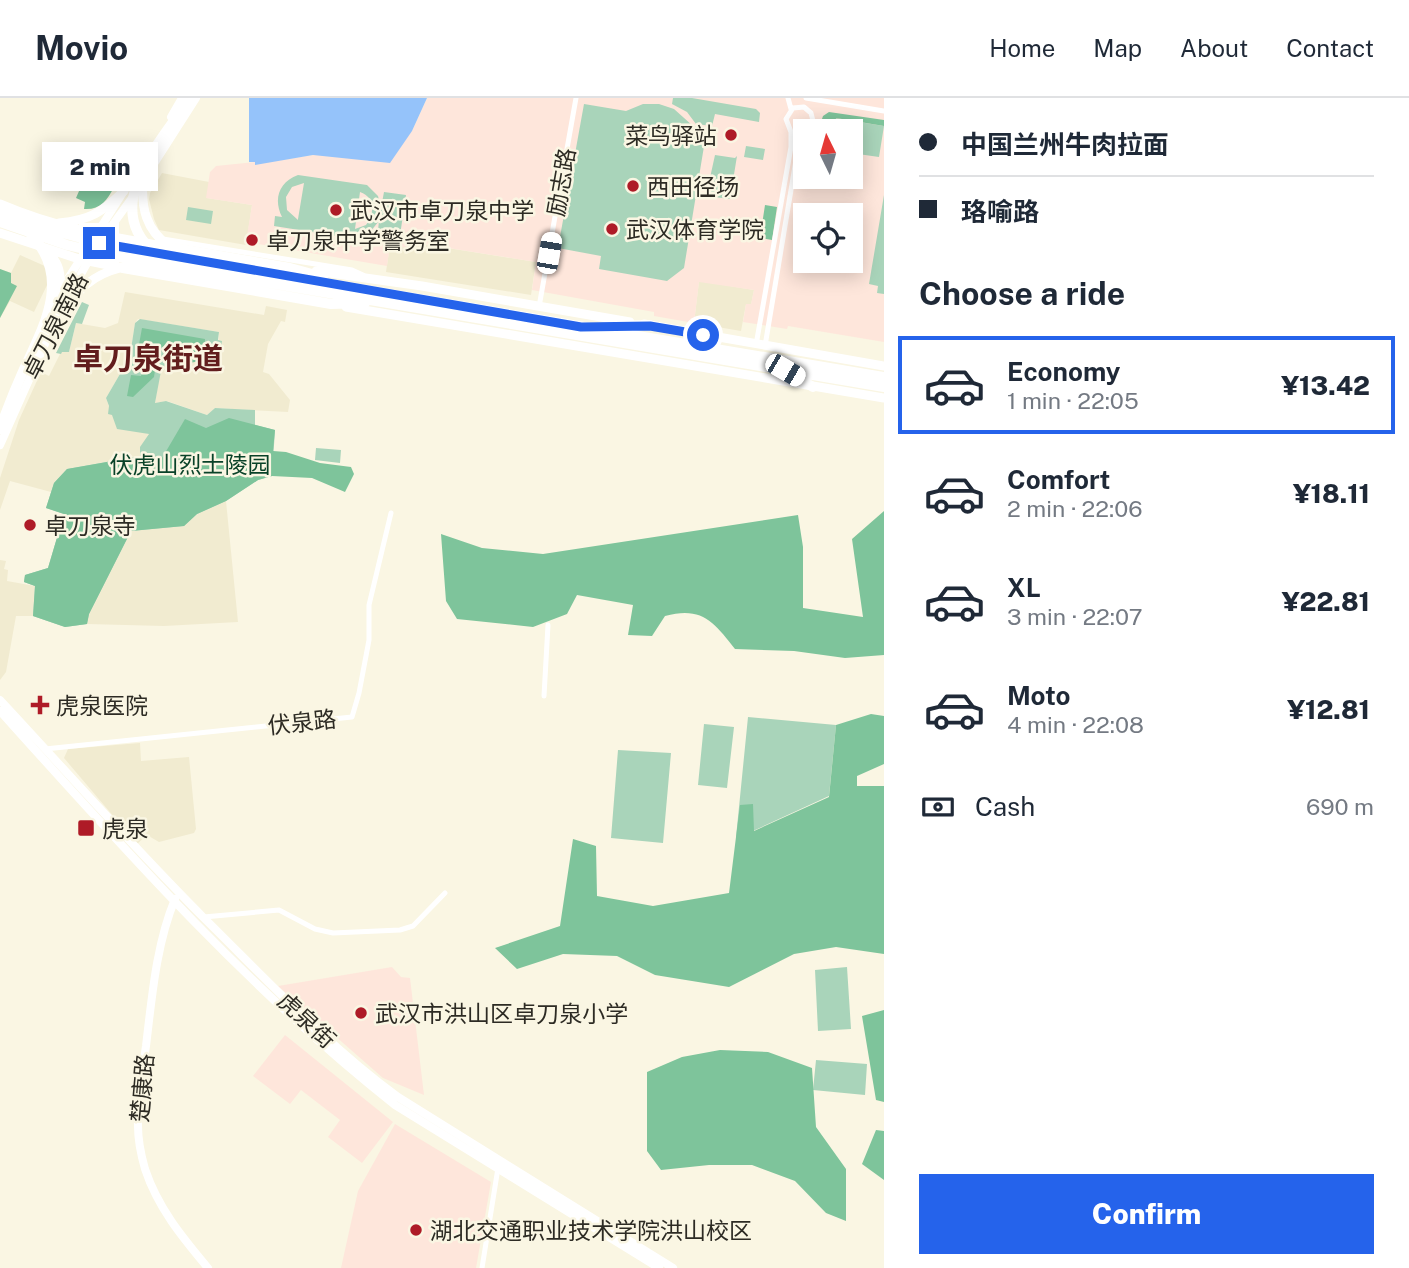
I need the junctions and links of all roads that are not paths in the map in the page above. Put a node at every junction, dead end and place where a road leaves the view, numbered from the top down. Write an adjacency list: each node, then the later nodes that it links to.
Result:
1 (182, 98): 14 (main road)
2 (190, 98): 26 (highway)
3 (196, 98): 13 (main road)
4 (576, 98): 32 (street, 励志路)
5 (788, 98): 8 (street)
6 (806, 98): 7 (street)
7 (826, 102): 9 (street); 10 (street)
8 (791, 109): 10 (street); 36 (street)
9 (884, 111)
10 (811, 113): 11 (street)
11 (812, 119)
12 (793, 175): 36 (street)
13 (143, 181): 19 (main road); 20 (main road)
14 (124, 191): 17 (main road); 19 (main road)
15 (0, 204): 16 (main road)
16 (3, 211): 17 (main road); 18 (main road); 30 (highway); 44 (highway)
17 (53, 223): 19 (main road)
18 (1, 230): 21 (main road); 26 (highway)
19 (99, 236): 20 (main road); 23 (main road, 卓刀泉南路)
20 (157, 242): 22 (main road); 27 (main road); 28 (street)
21 (43, 248): 23 (main road); 29 (main road)
22 (174, 248): 25 (highway)
23 (84, 260): 24 (main road); 29 (main road, 卓刀泉南路); 33 (main road, 卓刀泉南路)
24 (123, 268): 27 (highway); 33 (main road)
25 (290, 268): 28 (main road); 30 (highway)
26 (198, 270): 30 (highway)
27 (145, 271): 31 (highway)
28 (368, 278): 32 (main road)
29 (59, 293): 43 (main road, 卓刀泉南路)
30 (389, 298): 31 (highway); 35 (highway); 37 (highway)
31 (331, 304): 40 (main road)
32 (539, 307): 34 (main road)
33 (57, 317): 45 (main road, 卓刀泉南路)
34 (650, 326): 35 (highway); 36 (main road)
35 (581, 327): 37 (highway)
36 (761, 345): 37 (highway); 38 (main road)
37 (783, 365): 39 (highway); 40 (highway); 41 (highway)
38 (884, 366)
39 (884, 377)
40 (813, 387): 42 (main road)
41 (884, 387)
42 (884, 398)
43 (0, 416)
44 (0, 429)
45 (0, 445)
46 (391, 513): 51 (street, 伏泉路)
47 (548, 625): 48 (street)
48 (544, 696)
49 (0, 700): 51 (main road, 虎泉街)
50 (0, 711): 53 (main road, 虎泉街)
51 (45, 749): 53 (main road, 虎泉街)
52 (446, 893): 54 (street)
53 (176, 897): 54 (main road, 虎泉街); 55 (main road, 虎泉街); 56 (main road, 楚康路)
54 (204, 917): 59 (main road, 虎泉街)
55 (498, 1168): 57 (street); 58 (main road, 虎泉街)
56 (208, 1268)
57 (482, 1268)
58 (659, 1268)
59 (673, 1268)

